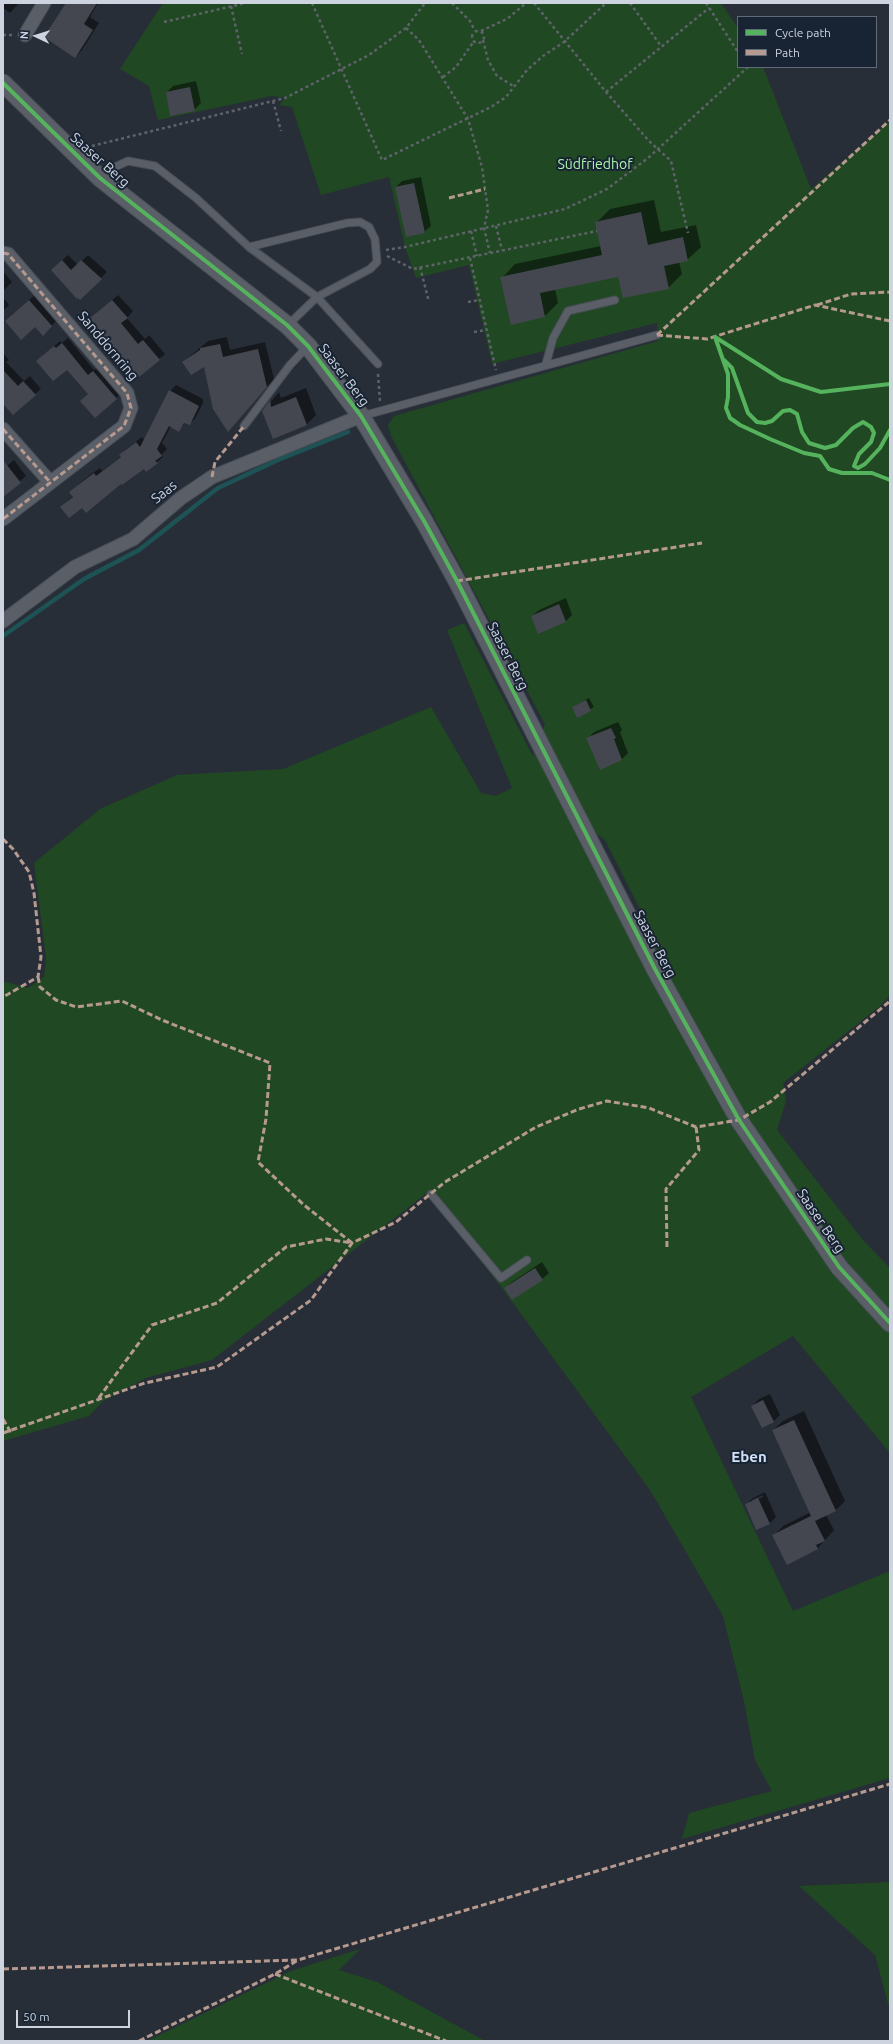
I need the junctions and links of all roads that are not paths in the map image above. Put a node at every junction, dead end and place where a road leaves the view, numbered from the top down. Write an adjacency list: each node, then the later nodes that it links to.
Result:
1 (44, 3): 2 (street)
2 (25, 35)
3 (3, 83): 4 (street, Saaser Berg)
4 (100, 178): 5 (lane); 9 (street, Saaser Berg)
5 (249, 247): 7 (lane); 7 (lane)
6 (3, 253): 17 (street, Sanddornring)
7 (317, 297): 9 (lane); 12 (lane)
8 (615, 300): 13 (lane)
9 (287, 325): 11 (street, Saaser Berg)
10 (657, 335): 13 (lane)
11 (308, 346): 14 (street, Saaser Berg); 15 (lane)
12 (378, 364)
13 (546, 364): 14 (lane)
14 (361, 416): 19 (street, Saas); 22 (street, Saaser Berg)
15 (244, 426)
16 (3, 429): 17 (street)
17 (50, 482): 18 (street, Sanddornring)
18 (3, 519)
19 (3, 621)
20 (430, 1194): 21 (lane)
21 (527, 1260)
22 (890, 1324)

